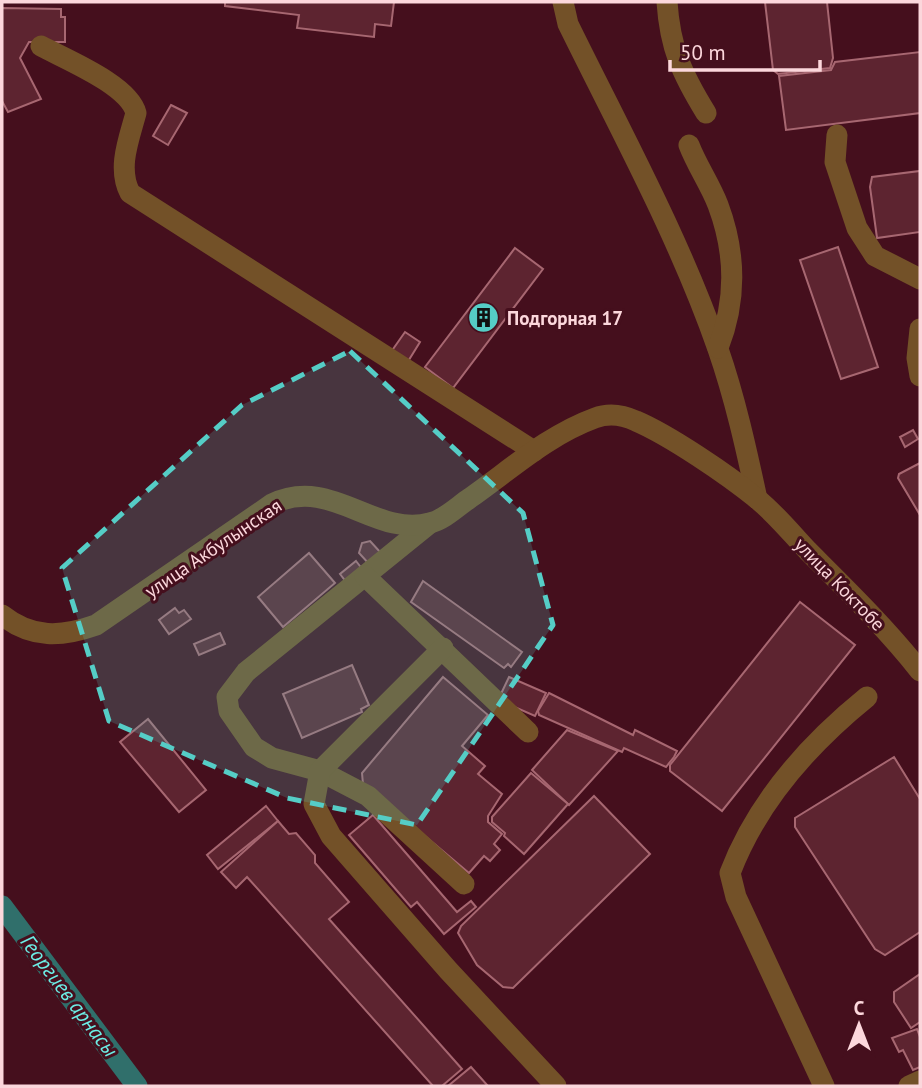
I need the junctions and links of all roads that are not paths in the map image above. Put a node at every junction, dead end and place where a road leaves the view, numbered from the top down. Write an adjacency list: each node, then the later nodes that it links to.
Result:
1 (562, 2): 9 (street)
2 (667, 2): 4 (street)
3 (41, 46): 11 (street)
4 (706, 113)
5 (837, 135): 7 (street)
6 (690, 145): 9 (street)
7 (920, 279)
8 (920, 329): 10 (street)
9 (718, 348): 12 (street)
10 (920, 376)
11 (534, 451): 12 (street); 13 (street)
12 (757, 499): 17 (street, улица Коктобе)
13 (430, 523): 14 (street); 15 (street, улица Акбулынская)
14 (365, 576): 16 (street); 20 (street)
15 (2, 614)
16 (443, 648): 19 (street); 20 (street)
17 (920, 671)
18 (867, 697): 24 (street)
19 (528, 732)
20 (320, 771): 21 (street); 23 (street)
21 (464, 884)
22 (920, 1081): 25 (street)
23 (556, 1086)
24 (824, 1086)
25 (909, 1086)

